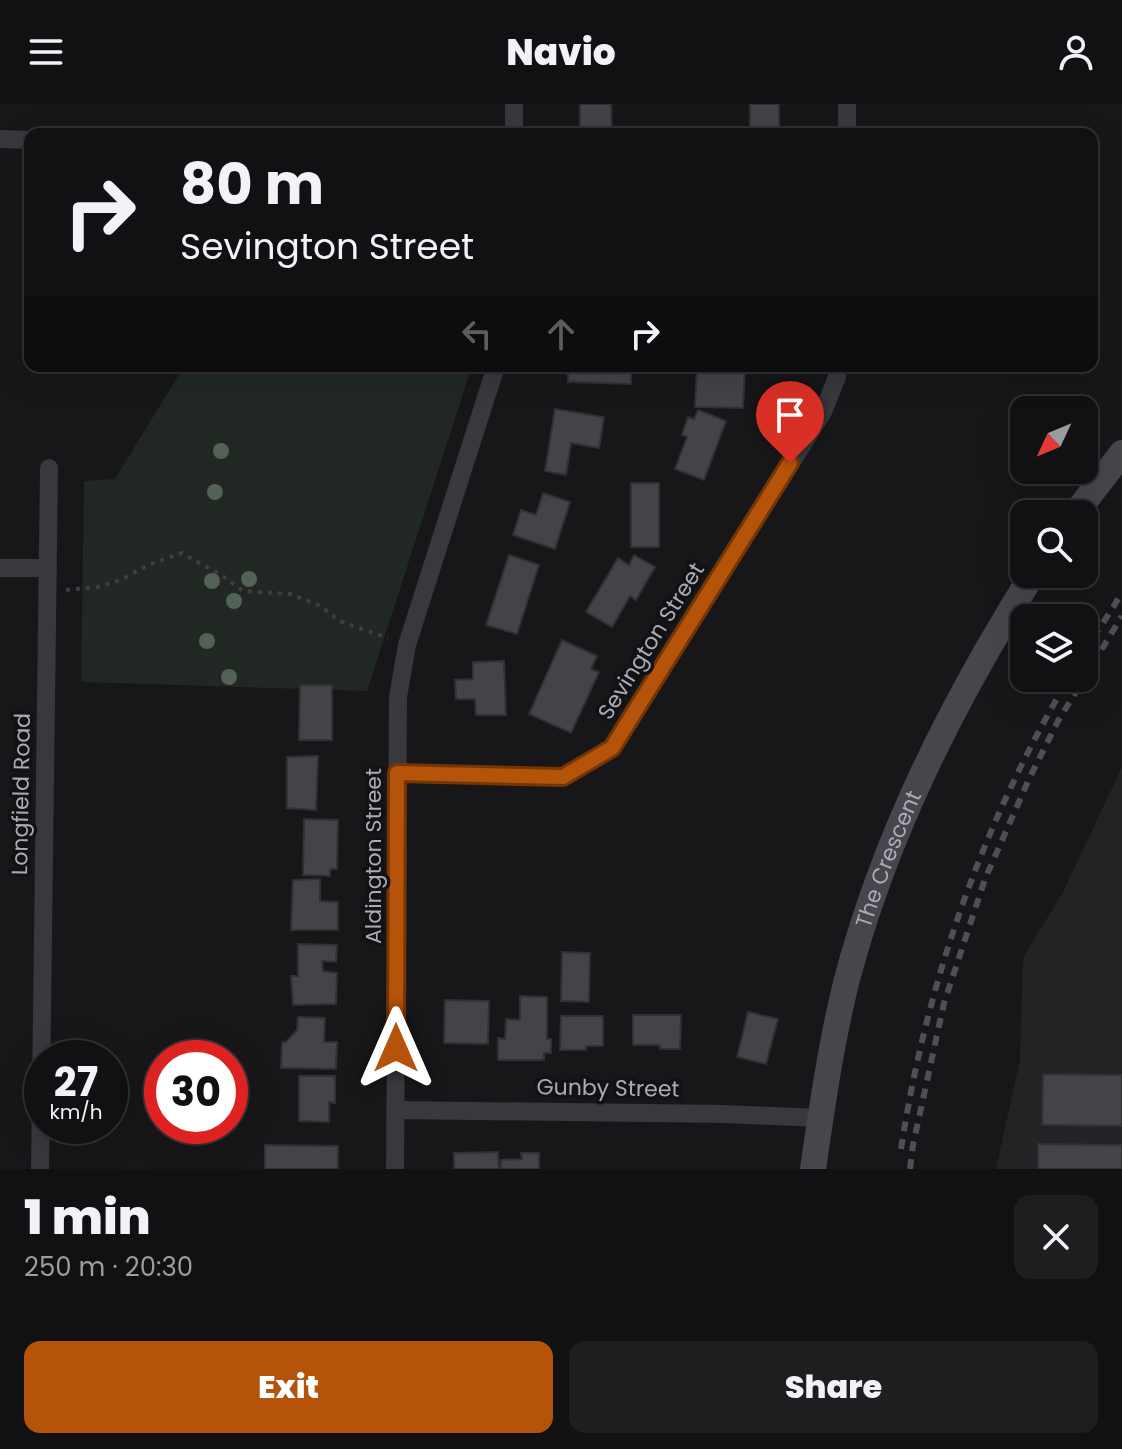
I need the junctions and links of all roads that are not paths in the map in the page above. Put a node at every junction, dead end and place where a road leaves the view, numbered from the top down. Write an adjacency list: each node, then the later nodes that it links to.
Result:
1 (514, 104): 3 (street)
2 (847, 104): 4 (street)
3 (514, 128)
4 (847, 128)
5 (0, 139): 6 (street)
6 (24, 140)
7 (494, 372): 15 (street, Aldington Street)
8 (837, 372): 15 (street, Sevington Street)
9 (1122, 453): 11 (main road)
10 (49, 468): 13 (street, Longfield Road)
11 (1086, 500)
12 (0, 568): 13 (street)
13 (48, 568): 18 (street, Longfield Road)
14 (1025, 588): 17 (main road, The Crescent)
15 (397, 773): 16 (street, Aldington Street)
16 (396, 1110): 17 (street, Gunby Street); 19 (street, Aldington Street)
17 (820, 1118): 20 (main road, The Crescent)
18 (40, 1169)
19 (395, 1169)
20 (813, 1169)

